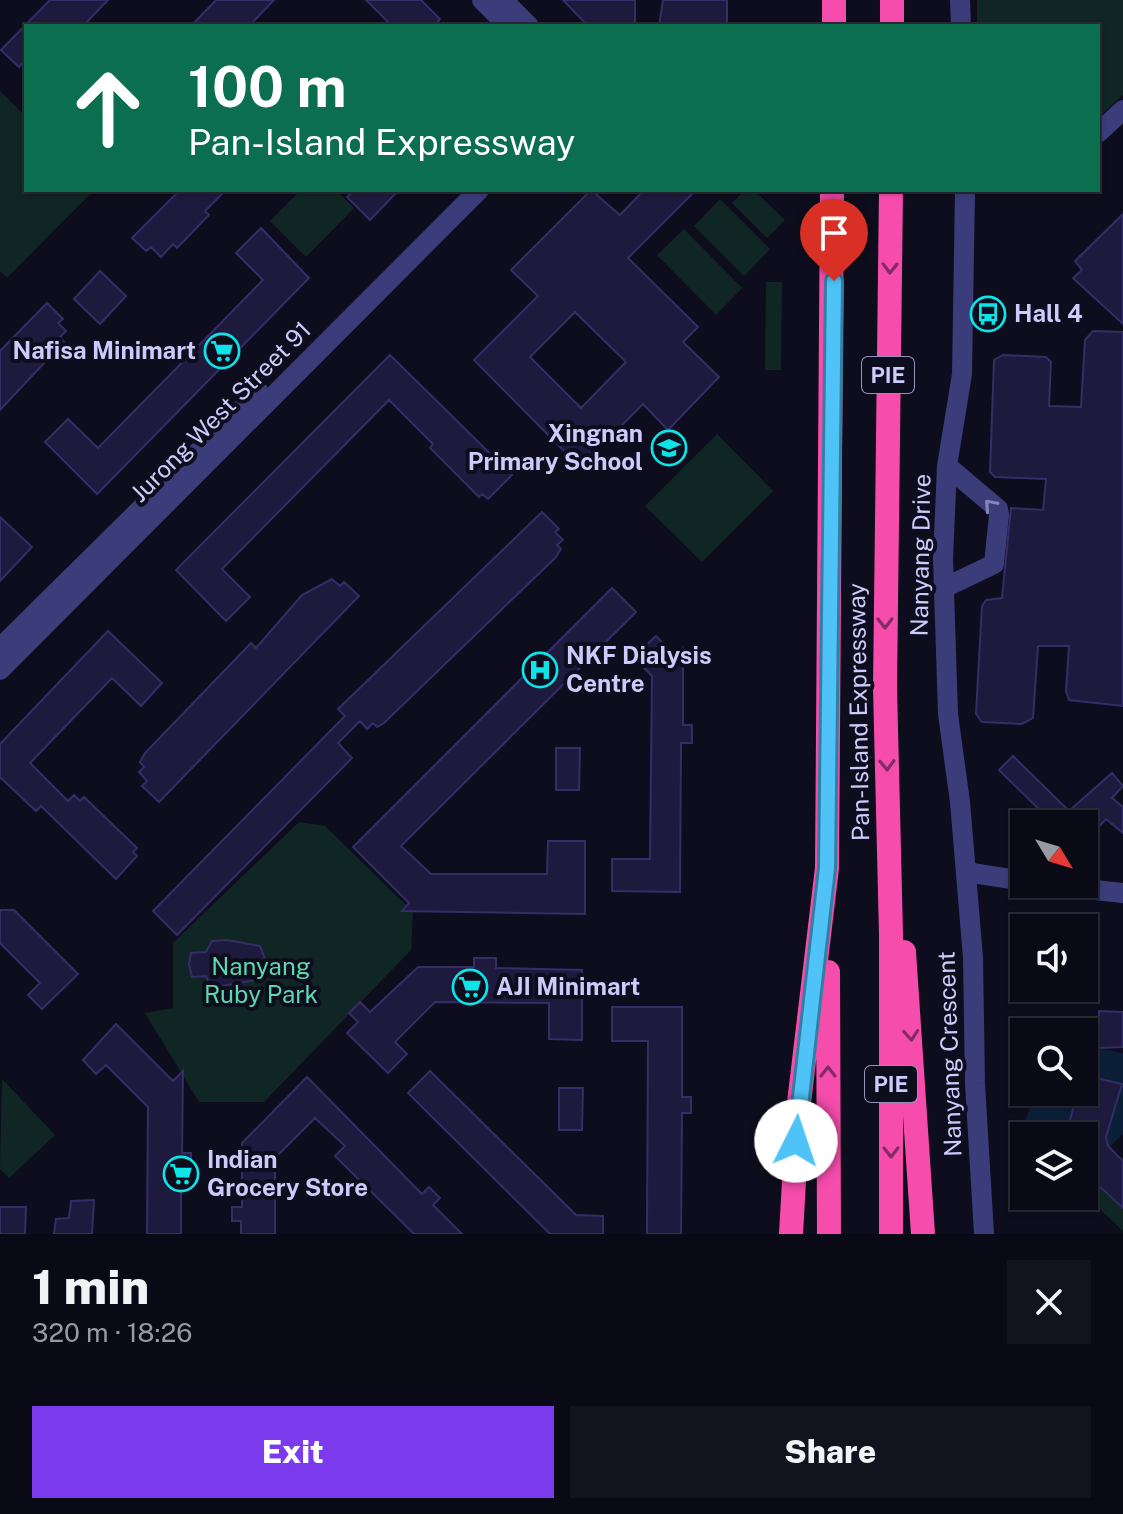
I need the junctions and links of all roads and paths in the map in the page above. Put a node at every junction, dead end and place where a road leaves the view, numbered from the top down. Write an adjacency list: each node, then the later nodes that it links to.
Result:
1 (482, 0): 6 (street)
2 (503, 0): 7 (street)
3 (835, 0): 8 (highway)
4 (892, 0): 9 (highway)
5 (960, 0): 10 (street)
6 (506, 24)
7 (527, 24)
8 (835, 24)
9 (892, 24)
10 (961, 24)
11 (1123, 110): 12 (street)
12 (1100, 131)
13 (459, 192): 20 (street, Jurong West Street 91)
14 (477, 192): 21 (street, Jurong West Street 91)
15 (834, 192): 22 (highway, Pan-Island Expressway / PIE)
16 (891, 192): 27 (highway, Pan-Island Expressway / PIE, one-way to 27)
17 (965, 192): 18 (street, Nanyang Drive)
18 (947, 466): 19 (street, Nanyang Drive); 19 (street, one-way to 18)
19 (944, 588): 23 (street, Nanyang Drive)
20 (0, 648)
21 (0, 670)
22 (827, 868): 28 (highway); 29 (highway, Pan-Island Expressway / PIE, one-way to 22)
23 (966, 872): 24 (street); 32 (street, Nanyang Crescent)
24 (1010, 879)
25 (1098, 890): 26 (street)
26 (1123, 893)
27 (891, 934): 30 (highway, Pan-Island Expressway / PIE, one-way to 30); 31 (highway, one-way to 31)
28 (791, 1234)
29 (829, 1234)
30 (891, 1234)
31 (923, 1234)
32 (984, 1234)

